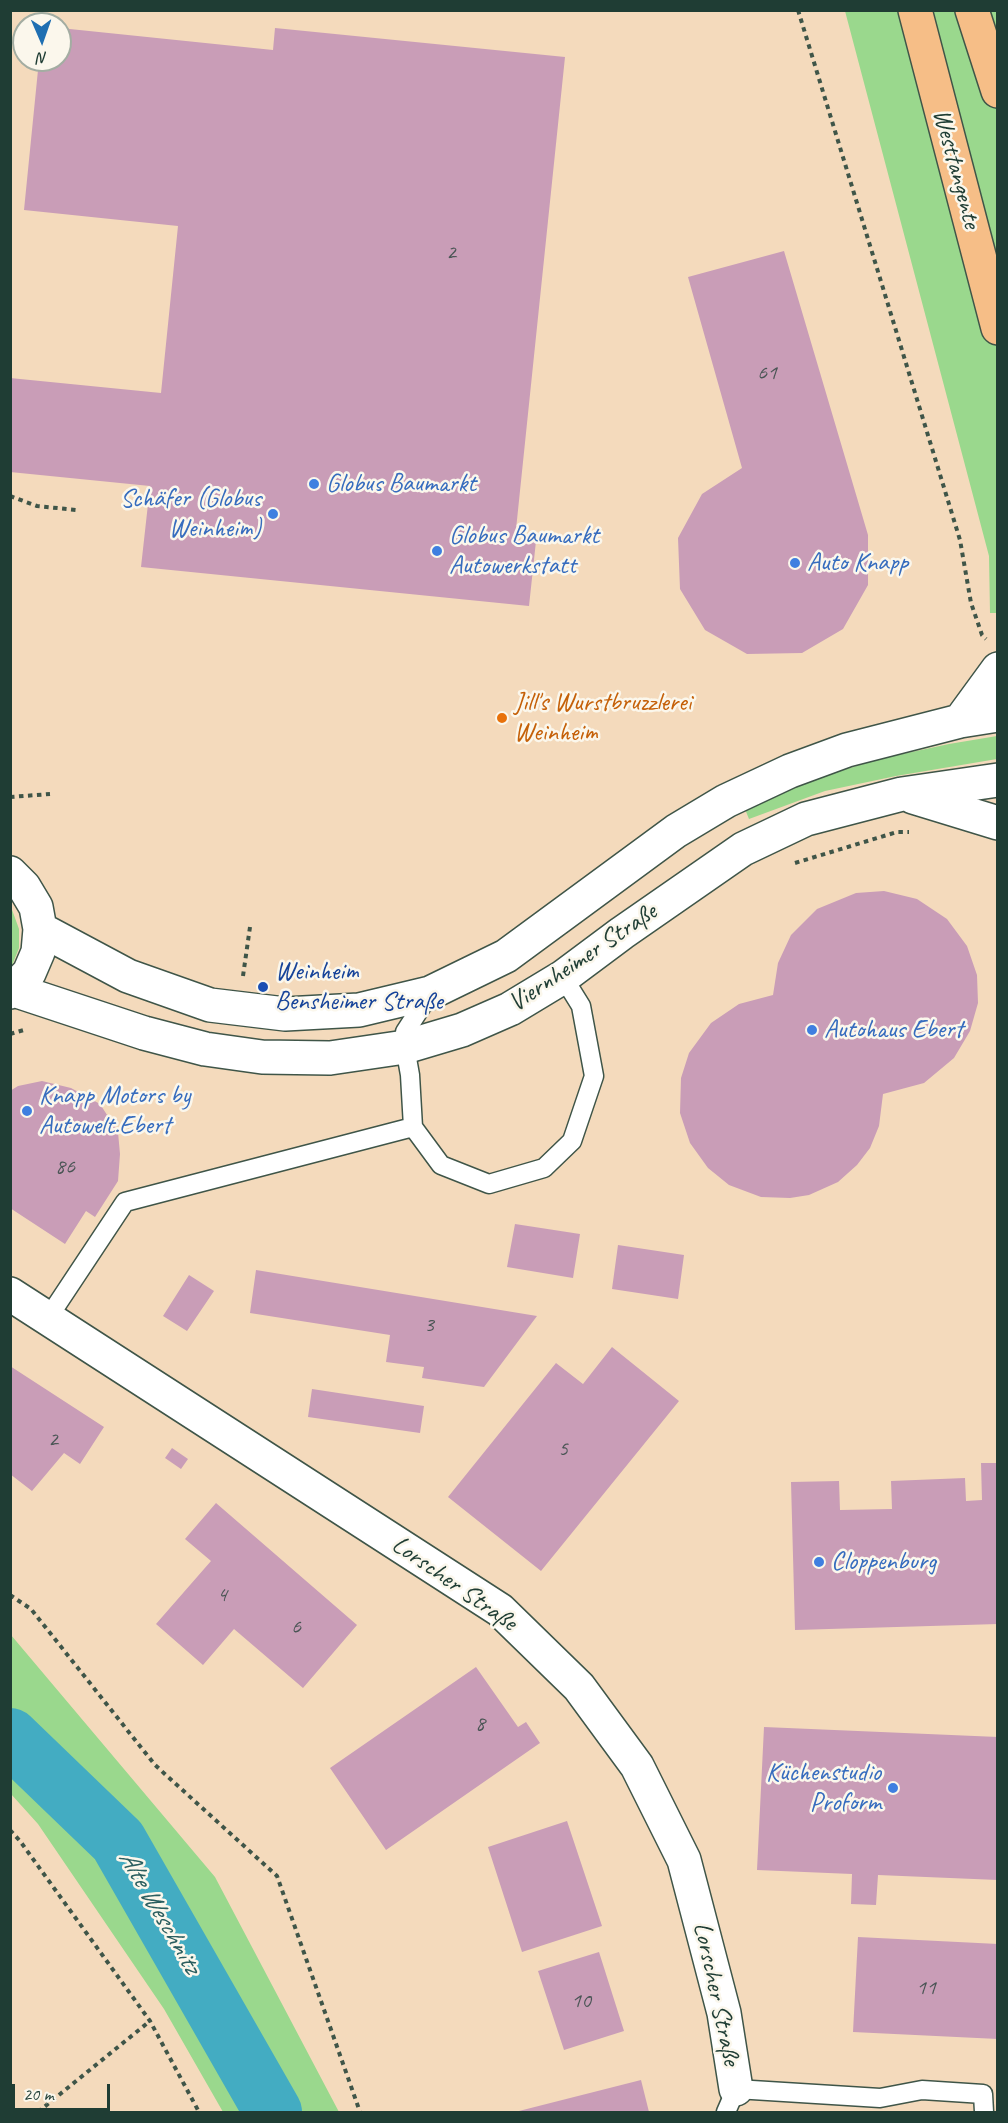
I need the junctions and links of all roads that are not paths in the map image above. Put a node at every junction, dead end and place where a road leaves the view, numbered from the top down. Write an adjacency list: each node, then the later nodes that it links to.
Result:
1 (915, 10): 4 (main road, Westtangente)
2 (972, 10): 3 (main road)
3 (998, 91)
4 (998, 328)
5 (998, 669): 7 (street)
6 (998, 715): 7 (street, Viernheimer Straße)
7 (960, 721): 15 (street, Viernheimer Straße)
8 (998, 780): 9 (street, Viernheimer Straße)
9 (902, 794): 10 (street); 13 (street, Viernheimer Straße)
10 (998, 823)
11 (10, 873): 12 (street)
12 (40, 929): 14 (street); 15 (street, Viernheimer Straße)
13 (563, 977): 16 (street, Viernheimer Straße); 17 (lane)
14 (12, 991): 16 (street, Viernheimer Straße)
15 (430, 993): 16 (lane)
16 (405, 1047): 17 (lane)
17 (413, 1127): 19 (lane)
18 (10, 1294): 19 (street, Lorscher Straße)
19 (48, 1318): 20 (street, Lorscher Straße)
20 (731, 2101): 21 (lane)
21 (984, 2112)

